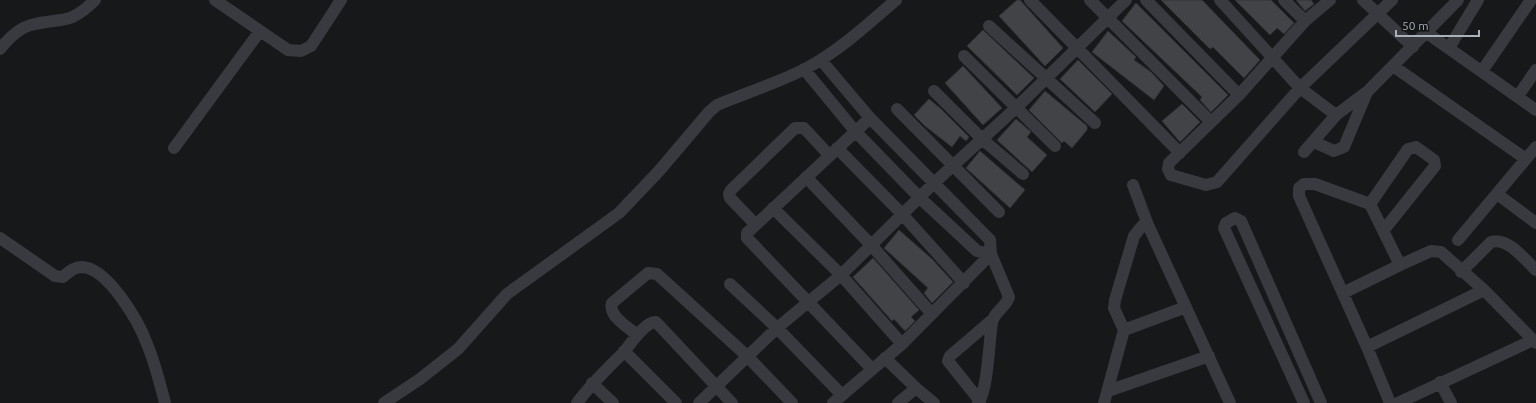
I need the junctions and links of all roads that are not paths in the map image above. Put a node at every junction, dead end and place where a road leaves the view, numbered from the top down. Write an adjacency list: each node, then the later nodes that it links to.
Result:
1 (95, 0): 26 (street)
2 (215, 0): 21 (street)
3 (341, 0): 21 (street)
4 (896, 0): 29 (street)
5 (1030, 0): 24 (street)
6 (1090, 0): 18 (street)
7 (1126, 0): 18 (street)
8 (1146, 0): 38 (street)
9 (1220, 0): 28 (street)
10 (1284, 0): 19 (street)
11 (1330, 0): 19 (street)
12 (1363, 0): 17 (street)
13 (1392, 0): 17 (street)
14 (1458, 0): 22 (street)
15 (1478, 0): 25 (street)
16 (1531, 0): 33 (street)
17 (1378, 14): 23 (street); 35 (street)
18 (1107, 19): 24 (street); 45 (street)
19 (1305, 21): 28 (street)
20 (990, 26): 34 (street)
21 (260, 31): 52 (street)
22 (1427, 33): 23 (street); 25 (street)
23 (1413, 47): 30 (street)
24 (1078, 48): 34 (street); 55 (street)
25 (1449, 48): 33 (street)
26 (0, 49)
27 (964, 56): 40 (street)
28 (1273, 58): 35 (street); 38 (street)
29 (821, 60): 31 (street); 44 (street)
30 (1393, 66): 37 (street); 56 (street)
31 (804, 69): 47 (street); 107 (street)
32 (1536, 70): 39 (street)
33 (1482, 71): 39 (street)
34 (1046, 79): 40 (street); 46 (street)
35 (1300, 88): 43 (street); 55 (street)
36 (934, 91): 48 (street)
37 (1368, 91): 43 (street); 49 (street)
38 (1239, 95): 45 (street)
39 (1518, 96): 42 (street)
40 (1016, 108): 48 (street); 50 (street)
41 (897, 109): 57 (street)
42 (1536, 110)
43 (1336, 115): 49 (street)
44 (870, 118): 47 (street); 60 (street)
45 (1211, 122): 55 (street)
46 (1096, 123)
47 (855, 131): 53 (street); 63 (street)
48 (982, 139): 57 (street); 58 (street)
49 (1314, 142): 54 (street)
50 (1055, 146)
51 (1536, 147): 56 (street)
52 (174, 148)
53 (833, 152): 59 (street); 67 (street); 69 (street)
54 (1304, 152)
55 (1180, 153)
56 (1526, 159): 62 (street)
57 (952, 166): 60 (street); 66 (street)
58 (1023, 174)
59 (806, 177): 65 (street); 74 (street)
60 (934, 183): 63 (street); 75 (street)
61 (1134, 185): 70 (street)
62 (1497, 194): 68 (street); 73 (street)
63 (920, 198): 67 (street); 75 (street)
64 (1370, 204): 71 (street); 71 (street); 83 (street)
65 (773, 208): 69 (street); 79 (street)
66 (998, 212)
67 (902, 214): 74 (street); 80 (street)
68 (1536, 223)
69 (756, 225): 84 (street)
70 (1148, 225): 85 (street); 89 (street)
71 (1383, 231): 76 (street)
72 (0, 238): 106 (street)
73 (1458, 240)
74 (872, 246): 79 (street); 86 (street)
75 (991, 254): 80 (street); 87 (street)
76 (1400, 265): 78 (street); 83 (street)
77 (1536, 270): 78 (street)
78 (1461, 272): 82 (street)
79 (841, 275): 84 (street); 92 (street)
80 (964, 283): 86 (street)
81 (730, 284): 88 (street)
82 (1484, 290): 91 (street); 93 (street)
83 (1343, 292): 93 (street)
84 (808, 303): 88 (street); 98 (street)
85 (1186, 307): 89 (street); 96 (street)
86 (932, 314): 92 (street)
87 (992, 320): 105 (street); 105 (street)
88 (777, 328): 95 (street); 104 (street)
89 (1124, 330): 103 (street)
90 (637, 335): 94 (street); 95 (street); 101 (street)
91 (1535, 342): 99 (street)
92 (902, 344): 97 (street)
93 (1367, 347): 120 (street)
94 (624, 351): 100 (street); 110 (street)
95 (747, 356): 101 (street); 113 (street)
96 (1209, 356): 103 (street); 117 (street)
97 (885, 358): 98 (street); 102 (street)
98 (872, 369): 104 (street)
99 (1440, 382): 121 (street); 122 (street)
100 (592, 383): 108 (street); 109 (street)
101 (716, 387): 111 (street); 112 (street)
102 (916, 388): 114 (street); 115 (street)
103 (1108, 391): 116 (street)
104 (838, 399)
105 (979, 402)
106 (165, 403)
107 (384, 403)
108 (577, 403)
109 (613, 403)
110 (676, 403)
111 (699, 403)
112 (732, 403)
113 (792, 403)
114 (898, 403)
115 (934, 403)
116 (1104, 403)
117 (1230, 403)
118 (1304, 403): 119 (street)
119 (1321, 403)
120 (1390, 403)
121 (1398, 403)
122 (1451, 403)

